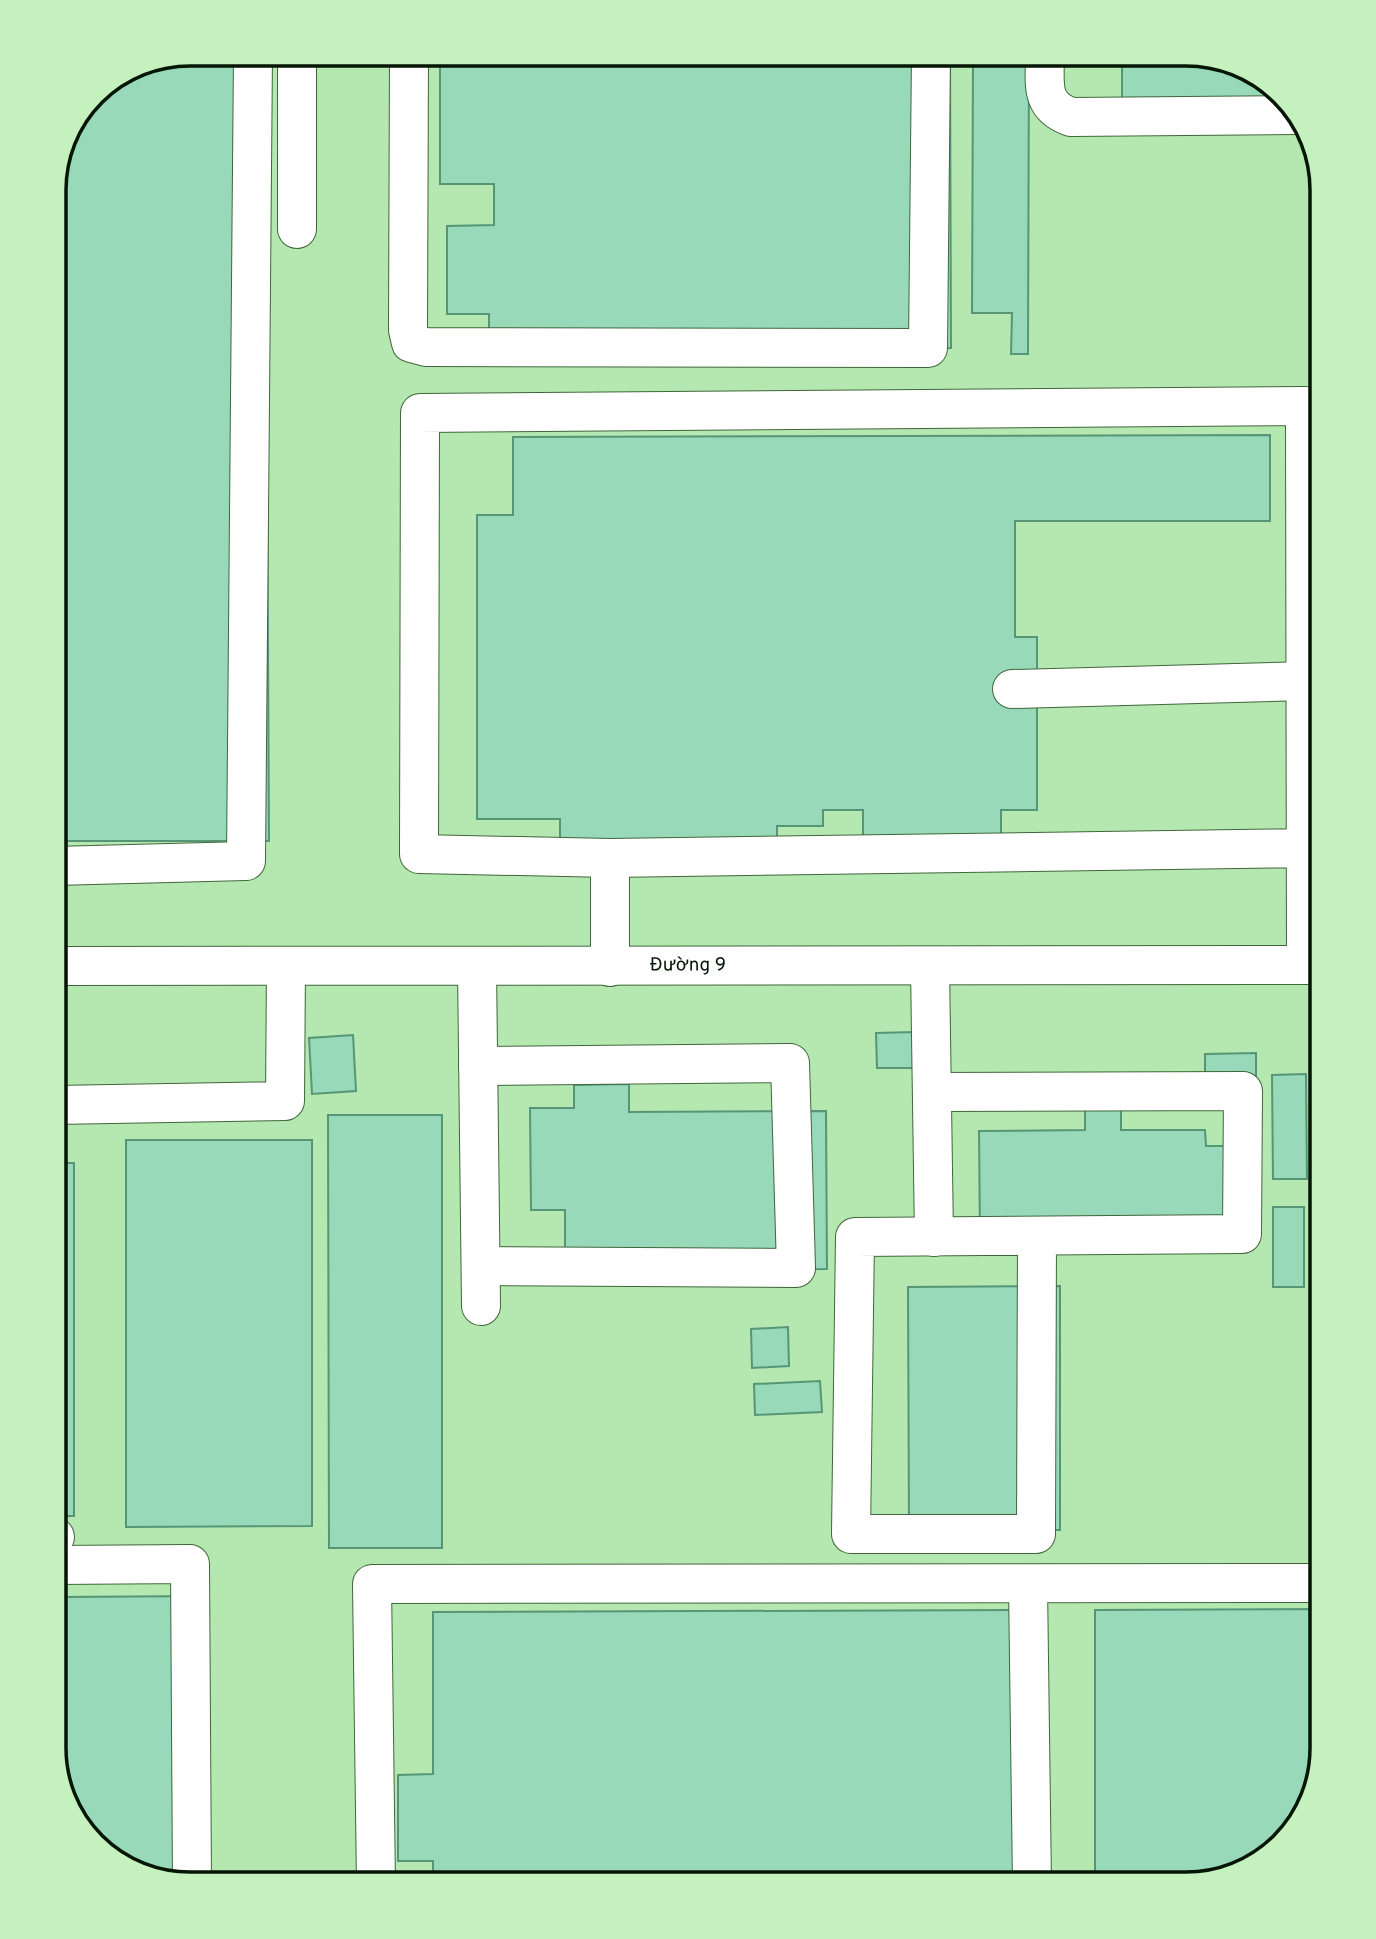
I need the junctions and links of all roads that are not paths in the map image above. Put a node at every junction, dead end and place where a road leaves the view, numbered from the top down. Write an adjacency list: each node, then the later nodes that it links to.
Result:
1 (253, 66): 12 (street)
2 (297, 66): 7 (street)
3 (409, 66): 4 (street)
4 (931, 67)
5 (1046, 67): 6 (street)
6 (1284, 115)
7 (297, 229)
8 (1306, 681): 9 (street); 10 (street); 11 (street)
9 (1012, 689)
10 (1307, 848): 11 (street); 13 (street)
11 (610, 858): 18 (street)
12 (67, 866)
13 (1310, 898)
14 (1310, 965): 19 (street, Đường 9)
15 (66, 966): 16 (street, Đường 9)
16 (286, 967): 17 (street, Đường 9); 22 (street)
17 (477, 967): 18 (street, Đường 9); 20 (street)
18 (610, 967): 19 (street, Đường 9)
19 (930, 967): 21 (street)
20 (478, 1066): 25 (street); 25 (street)
21 (932, 1091): 23 (street); 24 (street)
22 (66, 1105)
23 (1037, 1236): 24 (street); 24 (street)
24 (934, 1237)
25 (481, 1266): 26 (street)
26 (481, 1306)
27 (66, 1547): 30 (street)
28 (1310, 1583): 29 (street)
29 (1028, 1584): 31 (street); 32 (street)
30 (192, 1872)
31 (376, 1872)
32 (1032, 1872)

